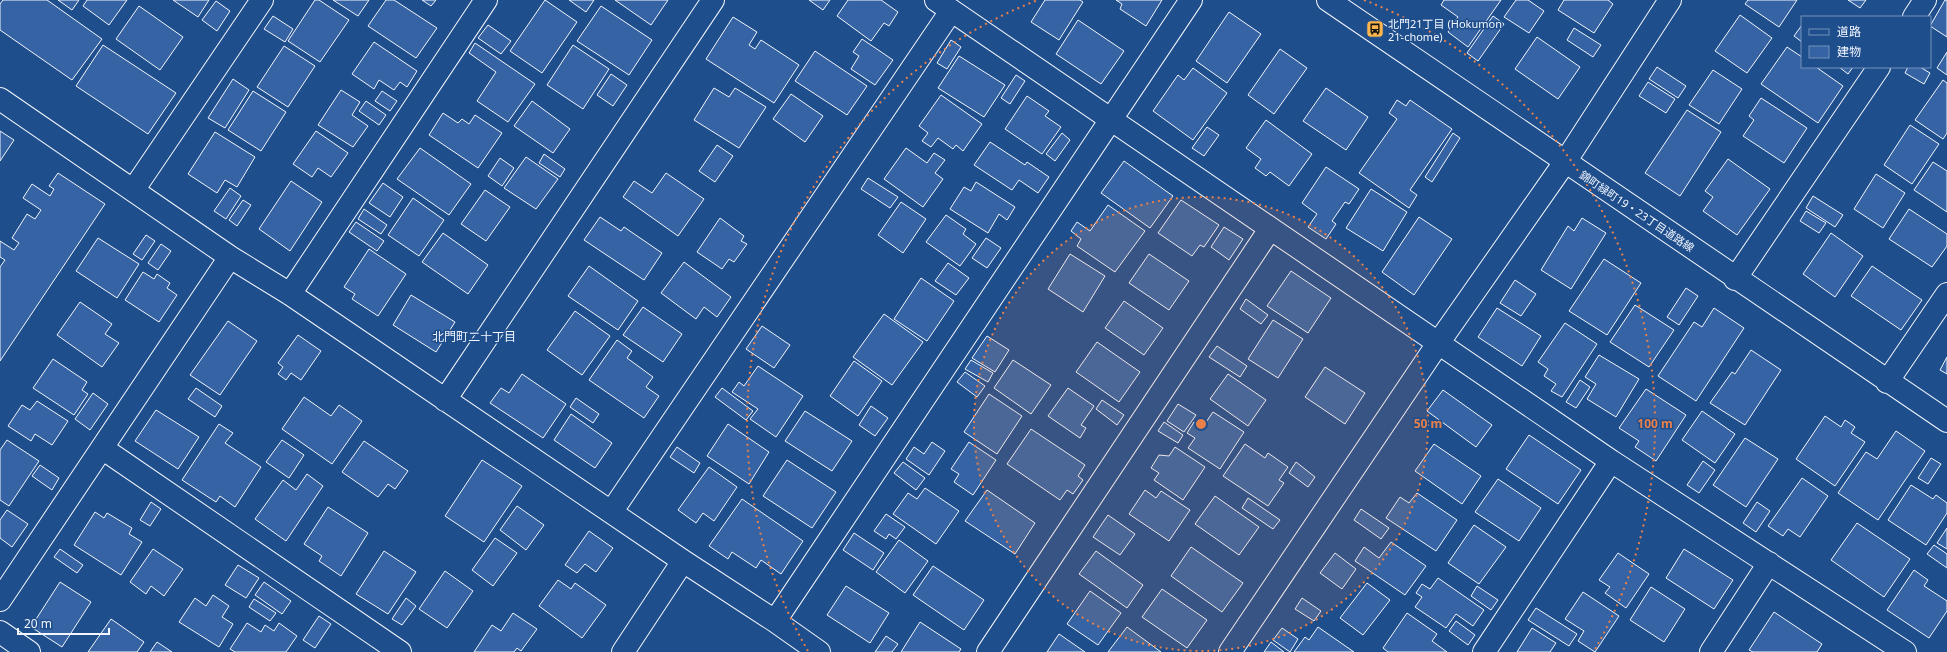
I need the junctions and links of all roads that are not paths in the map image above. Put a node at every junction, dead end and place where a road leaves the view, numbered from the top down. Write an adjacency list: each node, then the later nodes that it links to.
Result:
1 (262, 0): 14 (street)
2 (486, 0): 18 (street)
3 (713, 0): 22 (street)
4 (1191, 0): 12 (street)
5 (1328, 0): 13 (street, 錦町緑町19・23丁目道路線)
6 (1670, 0): 13 (street)
7 (1925, 0): 9 (street)
8 (944, 5): 12 (street); 26 (street)
9 (1915, 16)
10 (1878, 68): 17 (street)
11 (0, 99): 14 (street)
12 (1113, 119): 15 (street); 30 (street)
13 (1565, 162): 17 (street, 錦町緑町19・23丁目道路線); 20 (street)
14 (134, 190): 16 (street)
15 (1270, 229): 20 (street); 36 (street)
16 (230, 256): 18 (street); 24 (street)
17 (1735, 278): 21 (street, 錦町緑町19・23丁目道路線)
18 (290, 294): 22 (street)
19 (1947, 294): 21 (street)
20 (1439, 342): 25 (street); 37 (street)
21 (1887, 382): 23 (street, 錦町緑町19・23丁目道路線)
22 (446, 400): 26 (street)
23 (1947, 421)
24 (102, 448): 29 (street); 33 (street)
25 (1611, 461): 28 (street); 38 (street)
26 (612, 511): 27 (street)
27 (682, 561): 30 (street); 34 (street)
28 (1769, 563): 39 (street); 40 (street)
29 (0, 600)
30 (775, 621): 35 (street)
31 (0, 632): 32 (street)
32 (29, 652)
33 (400, 652)
34 (623, 652)
35 (819, 652)
36 (988, 652)
37 (1230, 652)
38 (1484, 652)
39 (1711, 652)
40 (1905, 652)

